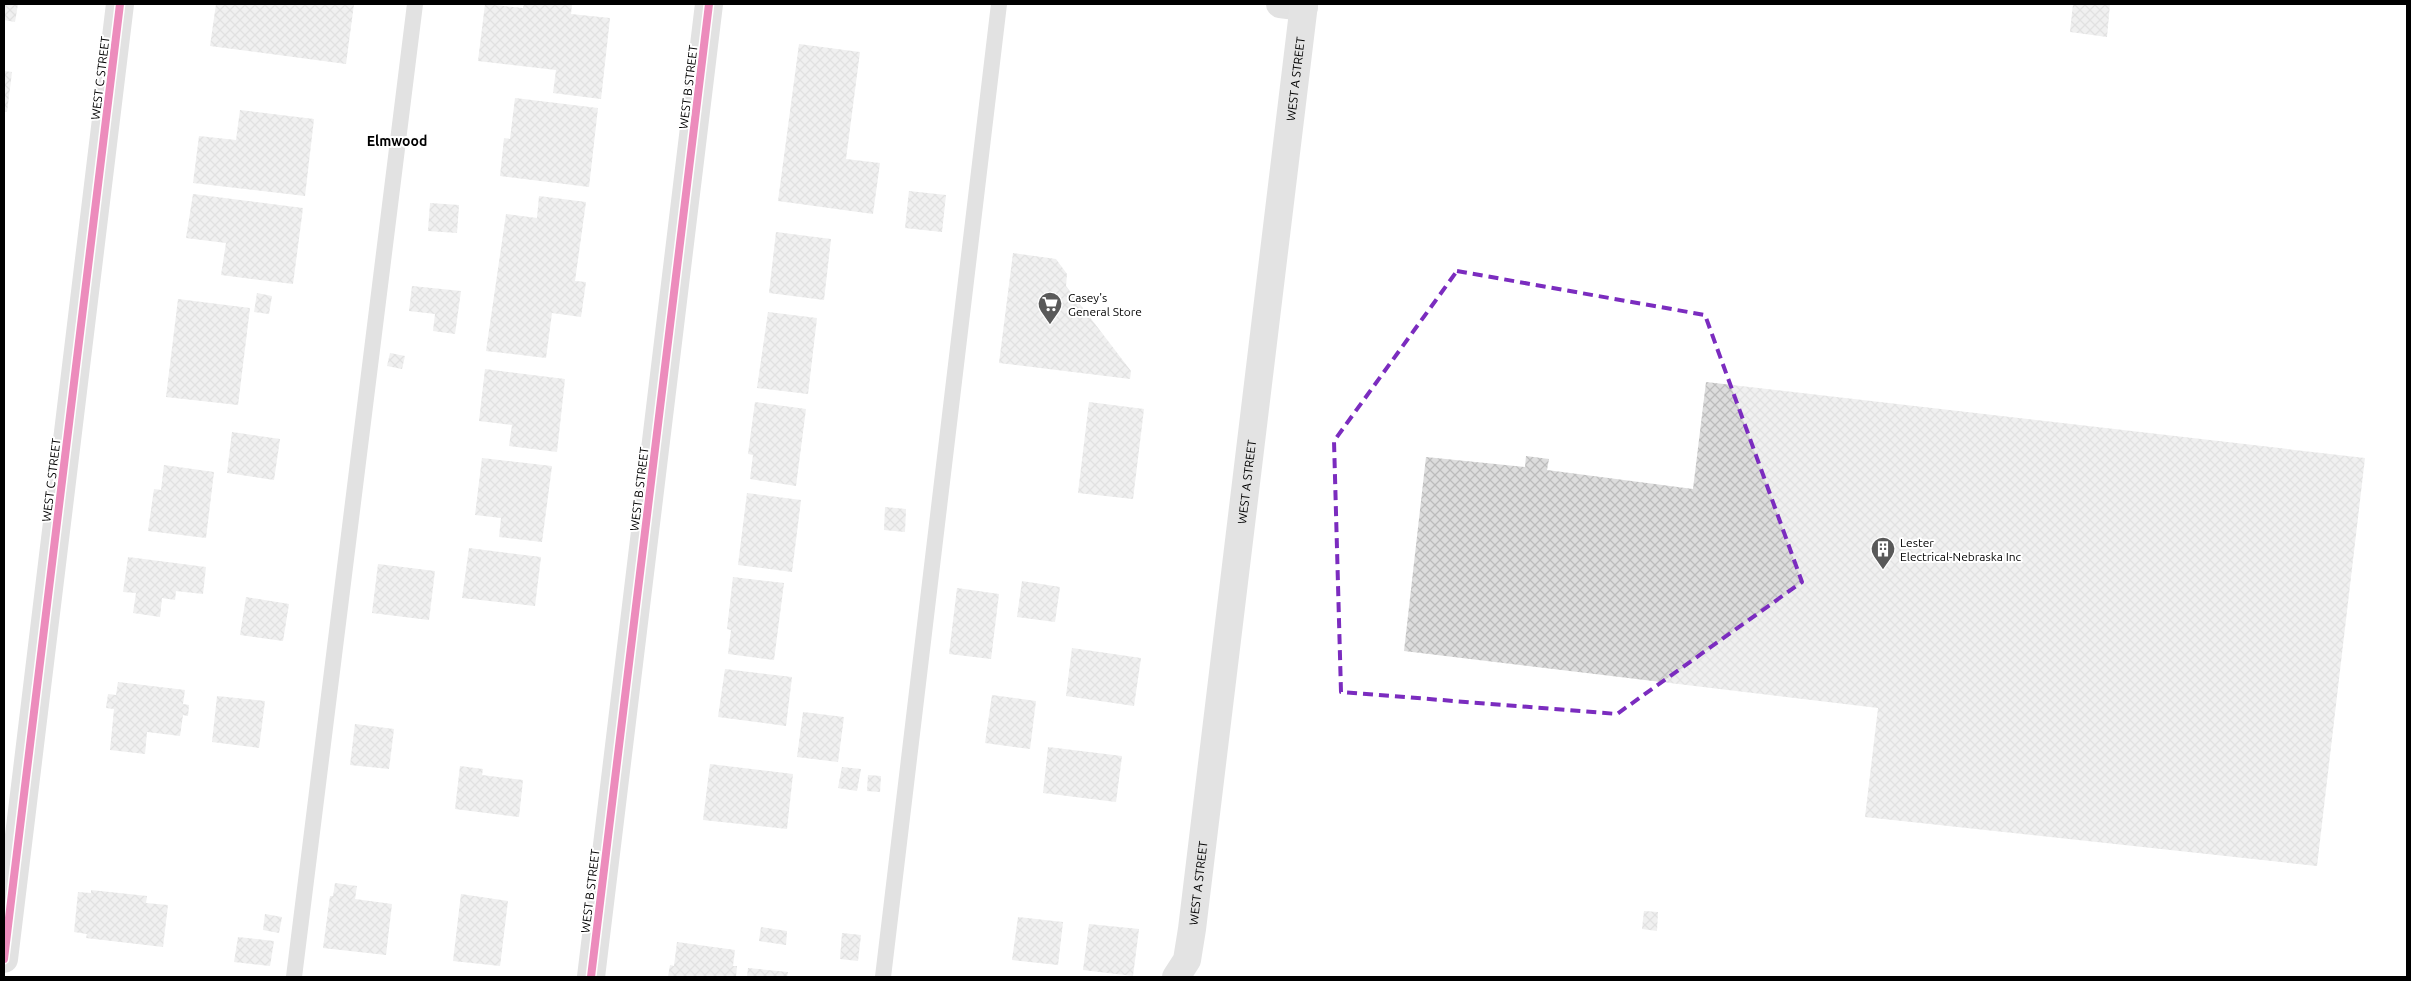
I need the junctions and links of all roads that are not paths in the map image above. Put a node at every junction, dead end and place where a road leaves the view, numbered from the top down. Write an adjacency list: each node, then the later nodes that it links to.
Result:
1 (120, 4): 6 (street, WEST C STREET)
2 (415, 4): 8 (lane)
3 (709, 4): 9 (street, WEST B STREET)
4 (999, 4): 10 (lane)
5 (1296, 5): 7 (main road, WEST A STREET)
6 (4, 959)
7 (1185, 972)
8 (294, 977)
9 (591, 977)
10 (883, 977)

